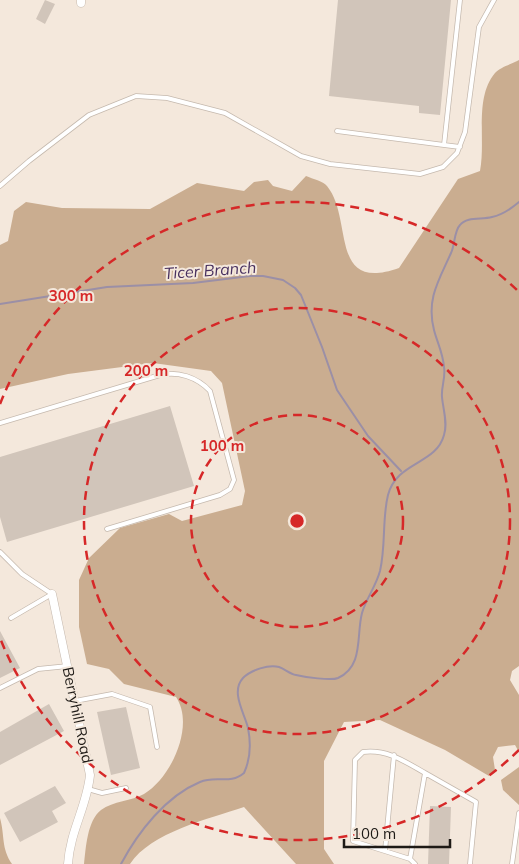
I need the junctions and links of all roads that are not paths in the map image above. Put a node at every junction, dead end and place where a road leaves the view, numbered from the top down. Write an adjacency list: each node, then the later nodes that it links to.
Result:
1 (460, 0): 4 (lane)
2 (494, 0): 5 (lane)
3 (337, 131): 4 (lane)
4 (444, 145): 5 (lane)
5 (460, 147): 6 (lane)
6 (0, 186)
7 (0, 423): 8 (lane)
8 (107, 529)
9 (0, 552): 10 (lane)
10 (52, 594): 11 (lane); 12 (street, Berryhill Road)
11 (11, 618)
12 (68, 666): 13 (lane); 14 (street, Berryhill Road)
13 (0, 688)
14 (75, 701): 15 (lane); 18 (street, Berryhill Road)
15 (157, 747)
16 (394, 755): 17 (lane); 21 (lane); 21 (lane)
17 (424, 774): 22 (lane); 25 (lane)
18 (88, 788): 19 (lane); 23 (street, Berryhill Road)
19 (126, 788)
20 (519, 813): 26 (lane)
21 (385, 851): 22 (lane)
22 (410, 858): 24 (lane)
23 (68, 864)
24 (415, 864)
25 (470, 864)
26 (512, 864)

